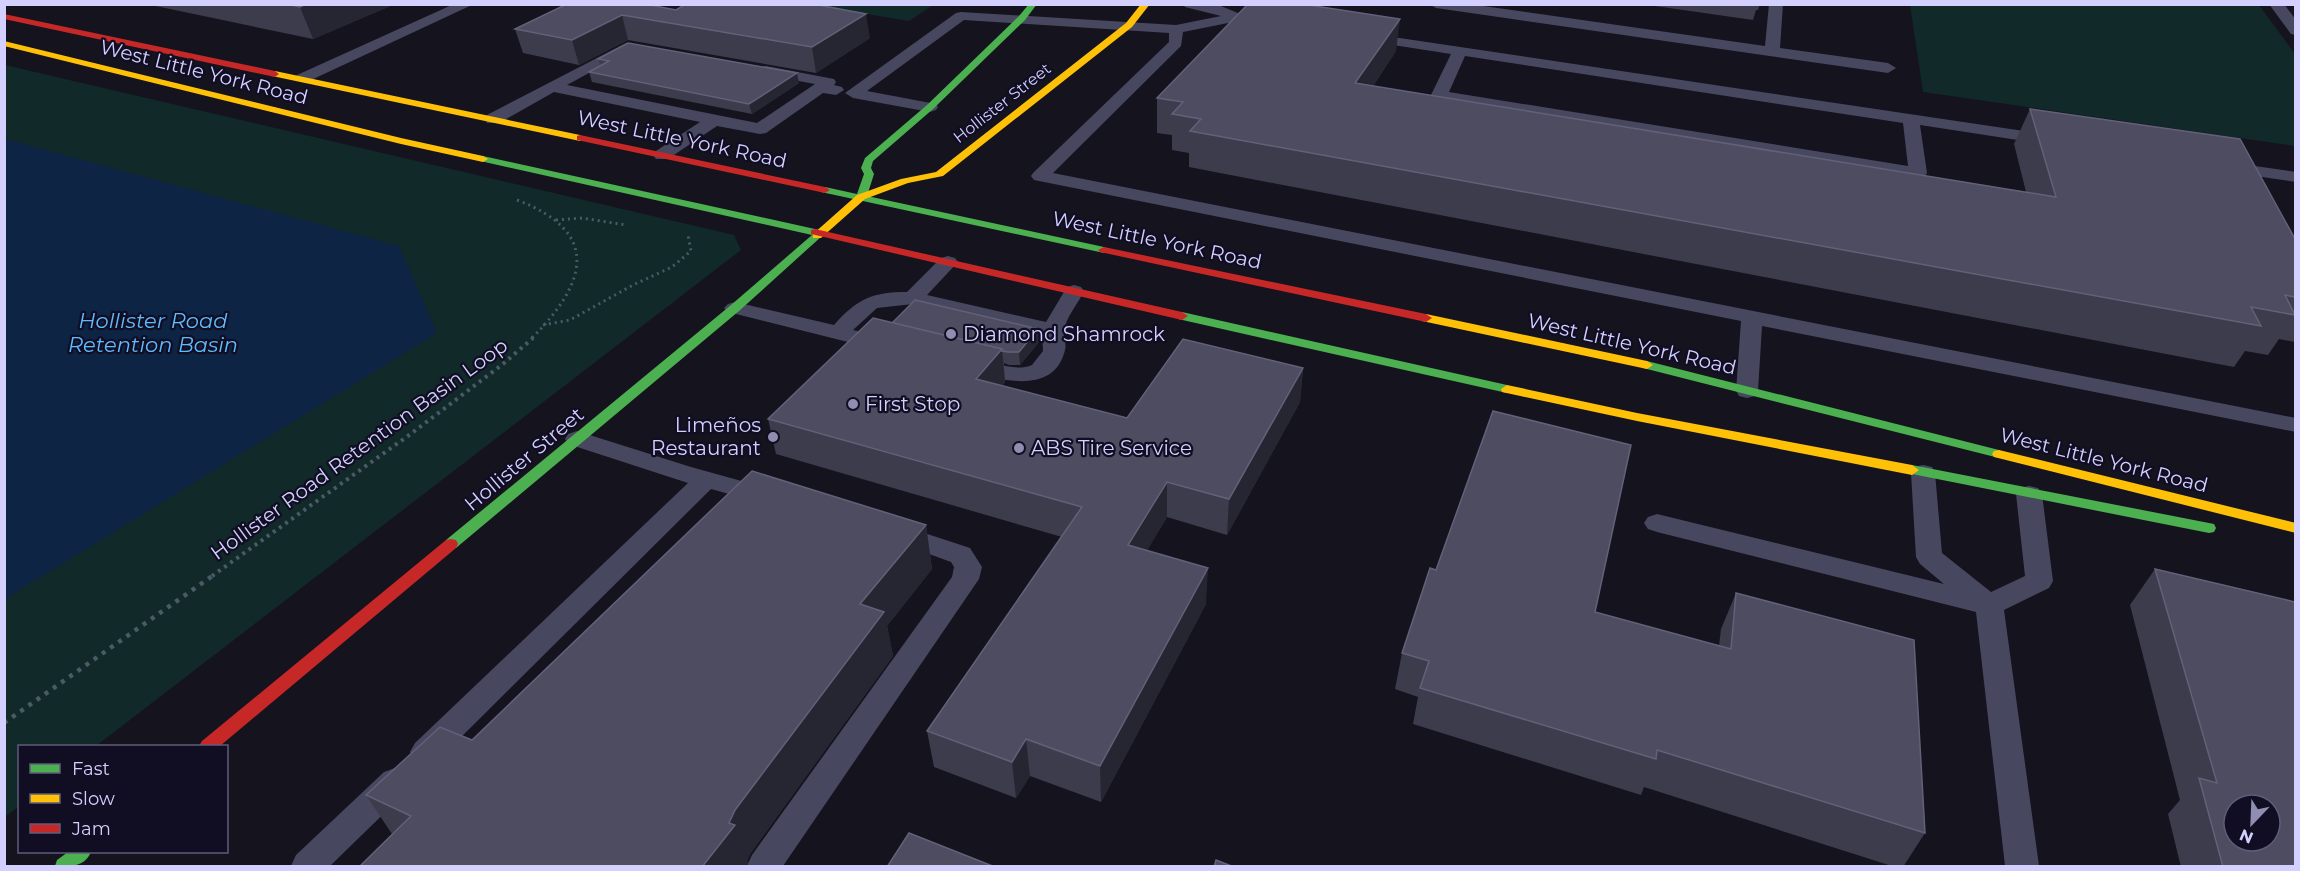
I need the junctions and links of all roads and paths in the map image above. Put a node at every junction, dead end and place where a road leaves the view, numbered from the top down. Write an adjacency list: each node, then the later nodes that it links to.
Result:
1 (467, 4): 22 (lane)
2 (1033, 4): 10 (main road)
3 (1146, 4): 12 (main road, Hollister Street)
4 (1190, 4): 9 (lane)
5 (1436, 4): 19 (lane)
6 (1776, 4): 19 (lane)
7 (2276, 4): 14 (lane)
8 (4, 16): 22 (main road, West Little York Road)
9 (1238, 17): 11 (lane); 13 (lane)
10 (1022, 18): 12 (lane); 25 (lane); 26 (main road)
11 (1285, 24)
12 (1129, 25): 13 (lane); 34 (main road, Hollister Street)
13 (1176, 28): 44 (lane)
14 (2295, 31)
15 (1355, 35): 18 (lane)
16 (4, 43): 38 (main road, West Little York Road)
17 (640, 48): 23 (lane)
18 (1460, 51): 28 (lane); 28 (lane)
19 (1772, 52): 21 (lane)
20 (746, 67): 24 (lane)
21 (1888, 68)
22 (303, 78): 27 (main road, West Little York Road)
23 (552, 87): 27 (lane); 29 (lane)
24 (820, 88): 25 (lane); 29 (lane)
25 (853, 93): 26 (lane)
26 (930, 107): 34 (main road)
27 (493, 119): 31 (main road, West Little York Road)
28 (1911, 119): 30 (lane)
29 (714, 120): 31 (lane)
30 (2062, 142)
31 (662, 154): 34 (main road, West Little York Road)
32 (2214, 165): 33 (lane)
33 (2295, 177)
34 (861, 197): 38 (main road, Hollister Street); 50 (main road, West Little York Road)
35 (513, 199): 36 (path, Hollister Road Retention Basin Loop)
36 (556, 221): 37 (path); 45 (path, Hollister Road Retention Basin Loop)
37 (636, 225)
38 (820, 232): 40 (main road, West Little York Road); 43 (main road, Hollister Street)
39 (688, 234): 45 (path)
40 (948, 262): 41 (main road, West Little York Road); 42 (lane)
41 (1074, 291): 46 (lane); 53 (main road, West Little York Road)
42 (913, 298): 46 (lane); 47 (lane)
43 (735, 308): 47 (lane); 52 (main road, Hollister Street)
44 (1752, 317): 50 (lane); 51 (lane)
45 (543, 325): 62 (path, Hollister Road Retention Basin Loop)
46 (1053, 330): 49 (lane)
47 (839, 333): 48 (lane)
48 (907, 350)
49 (952, 360)
50 (1747, 391): 59 (main road, West Little York Road)
51 (2295, 425)
52 (577, 439): 54 (lane); 63 (main road, Hollister Street)
53 (1923, 473): 55 (main road, West Little York Road); 61 (lane)
54 (707, 479): 56 (lane); 66 (lane)
55 (2029, 494): 60 (main road, West Little York Road); 61 (lane)
56 (788, 502)
57 (1657, 523): 61 (lane)
58 (868, 525): 67 (lane)
59 (2295, 528)
60 (2226, 531)
61 (1989, 605): 68 (lane)
62 (4, 723)
63 (210, 745)
64 (81, 853): 65 (main road)
65 (64, 867)
66 (308, 867)
67 (764, 867)
68 (2022, 867)

